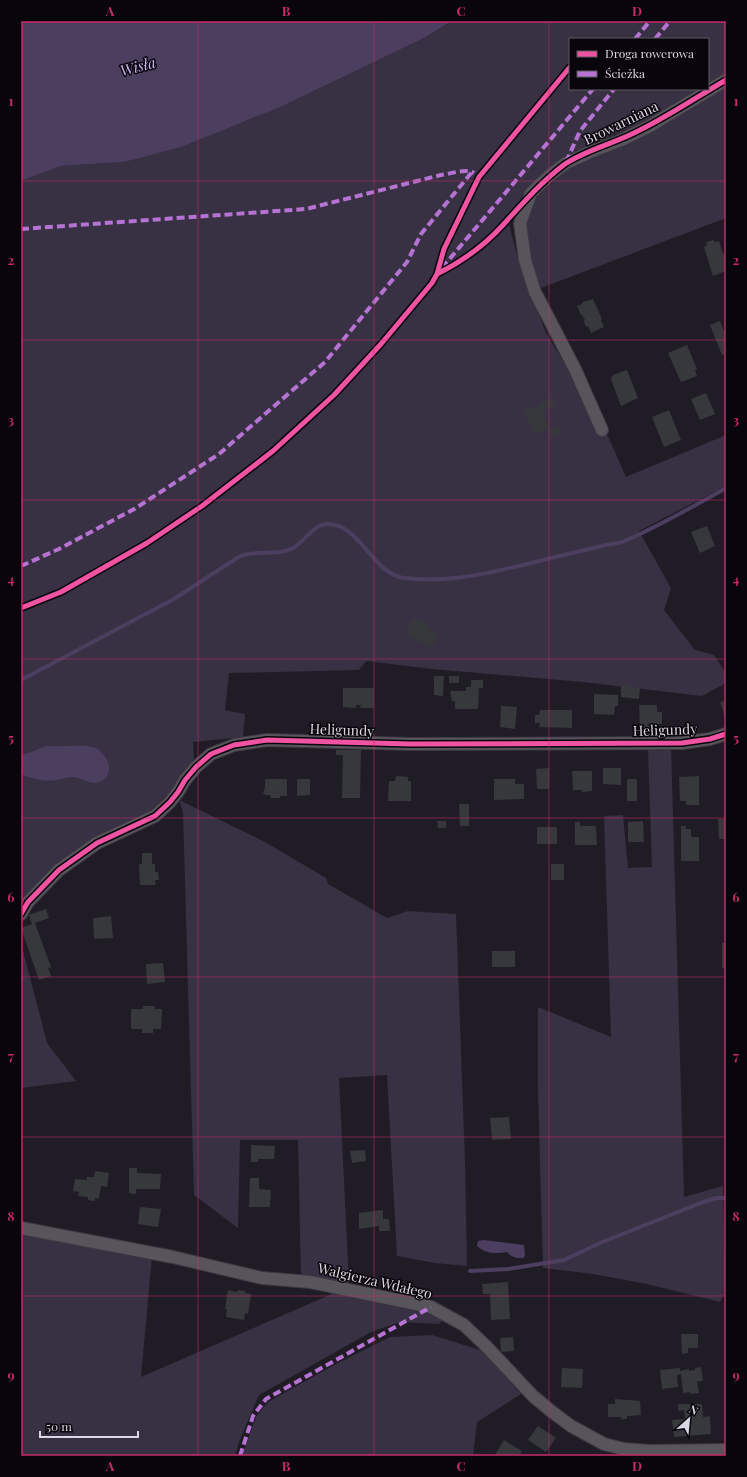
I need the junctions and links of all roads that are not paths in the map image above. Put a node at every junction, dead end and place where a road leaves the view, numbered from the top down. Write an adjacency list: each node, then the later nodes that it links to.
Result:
1 (726, 80): 2 (street, Browarniana)
2 (602, 430)
3 (726, 734): 4 (street, Heligundy)
4 (21, 914)
5 (21, 1228): 7 (street, Walgierza Wdałego)
6 (726, 1450): 7 (street, Walgierza Wdałego)
7 (649, 1454)

